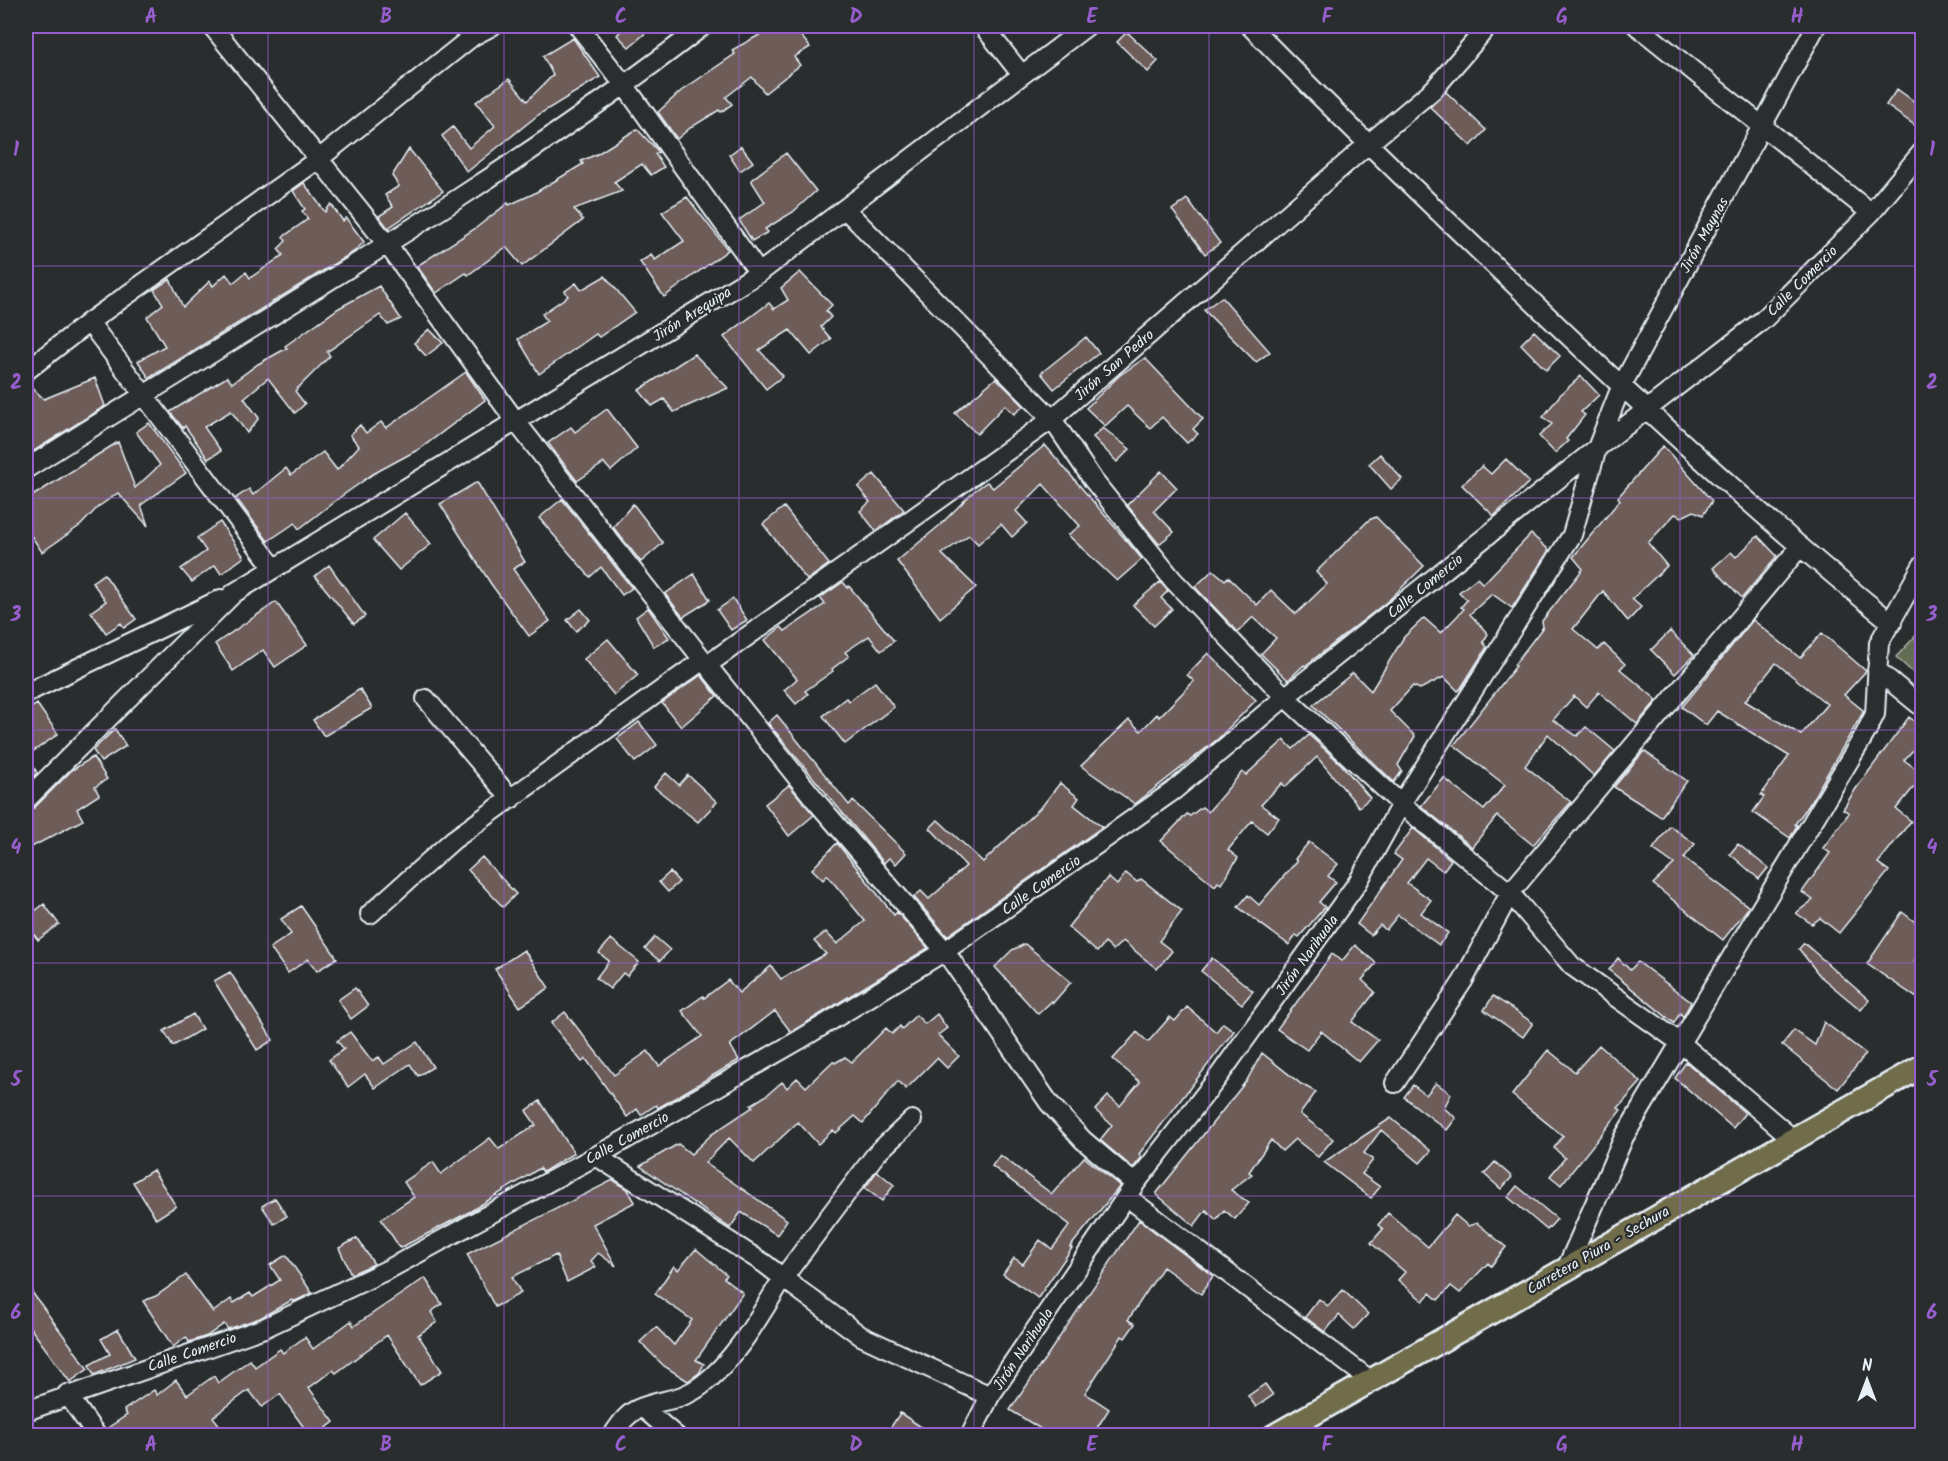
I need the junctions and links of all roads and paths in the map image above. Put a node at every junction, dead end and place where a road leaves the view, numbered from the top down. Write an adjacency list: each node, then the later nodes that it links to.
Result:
1 (212, 26): 16 (street)
2 (492, 26): 16 (street)
3 (578, 26): 12 (street)
4 (703, 26): 12 (street)
5 (983, 26): 11 (street)
6 (1087, 26): 11 (street, Jirón Arequipa)
7 (1250, 26): 14 (street)
8 (1488, 26): 14 (street, Jirón San Pedro)
9 (1637, 26): 13 (street)
10 (1816, 26): 13 (street, Jirón Maynas)
11 (1022, 75): 17 (street, Jirón Arequipa)
12 (625, 86): 19 (street); 20 (street)
13 (1763, 126): 18 (street); 23 (street, Jirón Maynas)
14 (1367, 145): 23 (street); 26 (street, Jirón San Pedro)
15 (1923, 152): 18 (street, Calle Comercio)
16 (320, 158): 19 (street); 21 (street)
17 (846, 210): 20 (street, Jirón Arequipa); 26 (street)
18 (1871, 213): 25 (street, Calle Comercio)
19 (387, 244): 24 (street); 27 (street)
20 (759, 273): 27 (street, Jirón Arequipa)
21 (89, 322): 22 (street); 24 (street)
22 (26, 371)
23 (1621, 387): 25 (street); 28 (street, Jirón Maynas)
24 (143, 394): 29 (street); 32 (street)
25 (1648, 411): 28 (street, Calle Comercio); 30 (street)
26 (1052, 419): 35 (street, Jirón San Pedro); 38 (street)
27 (517, 423): 32 (street, Jirón Arequipa); 35 (street)
28 (1597, 448): 38 (street, Calle Comercio); 43 (street, Jirón Narihuala)
29 (26, 469)
30 (1799, 548): 34 (street); 44 (street)
31 (1923, 566): 34 (street)
32 (274, 568): 33 (street, Jirón Arequipa)
33 (234, 593): 37 (street); 42 (street)
34 (1892, 623): 36 (street)
35 (705, 662): 41 (street, Jirón San Pedro); 46 (street)
36 (1877, 670): 40 (street); 47 (street)
37 (26, 693)
38 (1285, 697): 43 (street); 46 (street, Calle Comercio)
39 (426, 699): 41 (street)
40 (1923, 707)
41 (510, 799): 45 (street, Jirón San Pedro)
42 (26, 800)
43 (1401, 804): 44 (street); 53 (street, Jirón Narihuala)
44 (1510, 893): 47 (street); 49 (street)
45 (370, 914)
46 (945, 951): 52 (street, Calle Comercio); 53 (street)
47 (1682, 1044): 51 (street); 54 (street)
48 (1923, 1066): 51 (main road, Carretera Piura - Sechura)
49 (1395, 1083)
50 (912, 1120): 55 (street)
51 (1793, 1139): 54 (main road, Carretera Piura - Sechura)
52 (596, 1156): 55 (street); 57 (street, Calle Comercio)
53 (1131, 1191): 56 (street); 58 (street, Jirón Narihuala)
54 (1567, 1267): 56 (main road, Carretera Piura - Sechura)
55 (783, 1278): 58 (street); 59 (street)
56 (1370, 1380): 65 (main road, Carretera Piura - Sechura)
57 (67, 1394): 60 (street, Calle Comercio); 61 (street)
58 (990, 1396): 64 (street, Jirón Narihuala)
59 (643, 1408): 62 (street); 63 (street)
60 (26, 1411)
61 (97, 1436)
62 (612, 1436)
63 (676, 1436)
64 (969, 1436)
65 (1274, 1436)

